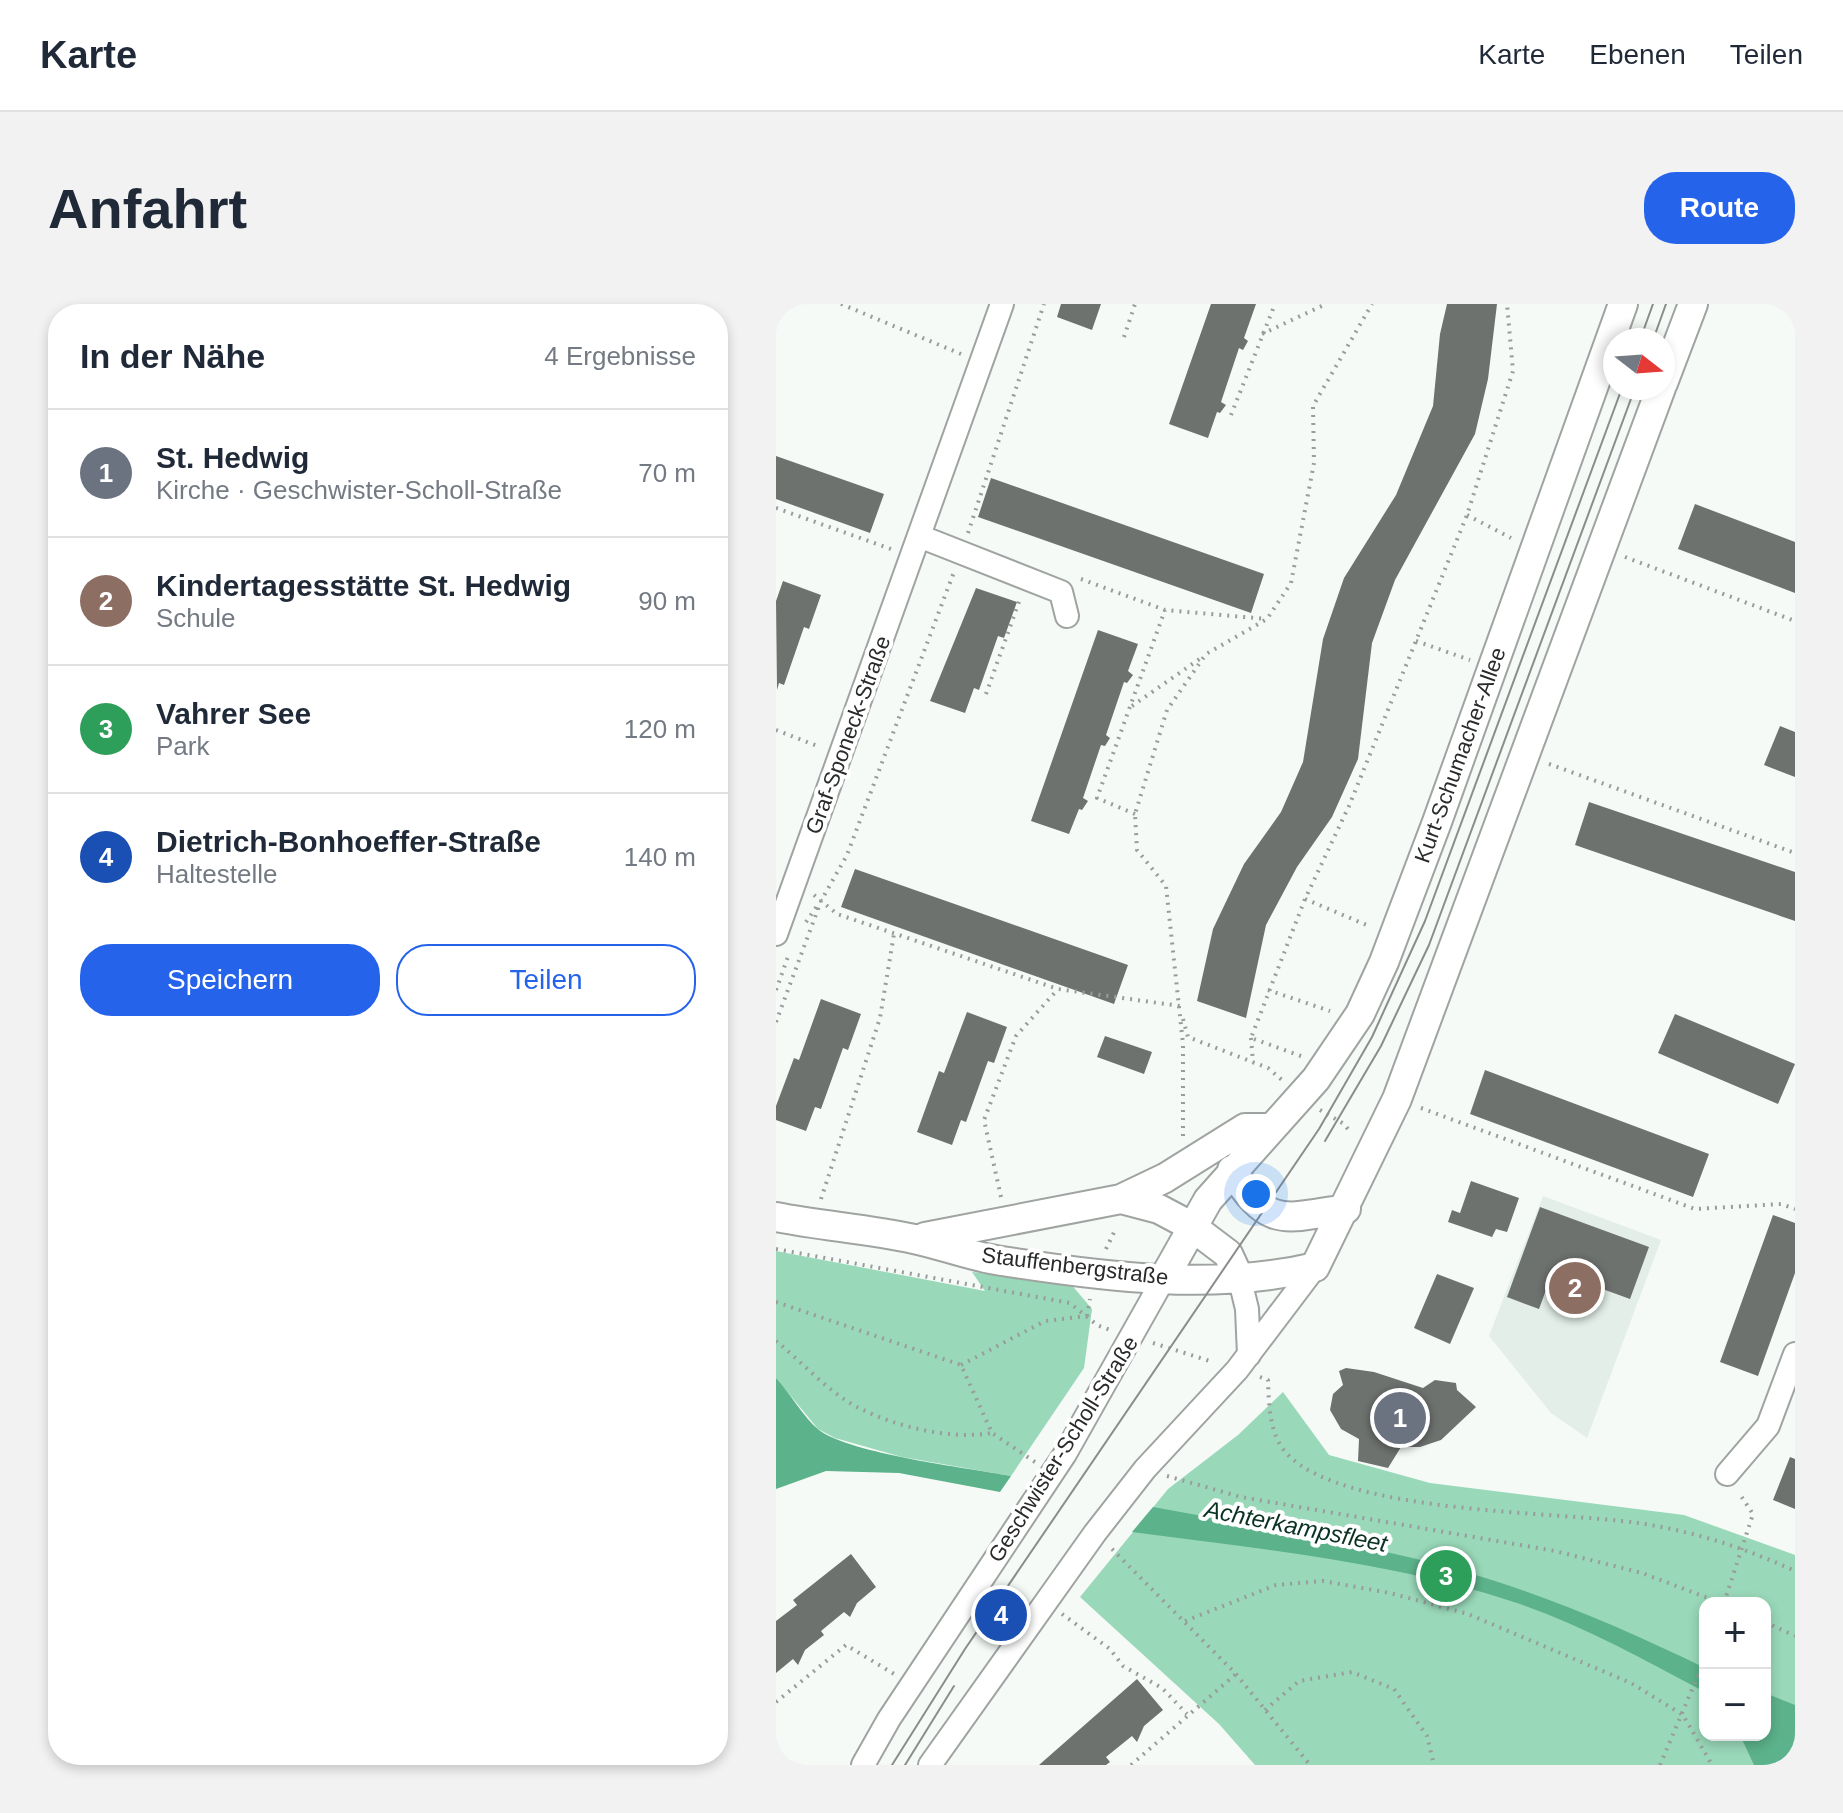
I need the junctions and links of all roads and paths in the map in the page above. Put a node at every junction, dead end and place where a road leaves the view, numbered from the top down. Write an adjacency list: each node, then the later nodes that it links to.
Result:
1 (798, 304): 12 (path)
2 (841, 304): 16 (path)
3 (1002, 304): 16 (street, Graf-Sponeck-Straße)
4 (1044, 304): 24 (path)
5 (1135, 304): 14 (path)
6 (1275, 304): 13 (path)
7 (1326, 304): 13 (path)
8 (1372, 304): 29 (path)
9 (1507, 304): 20 (path)
10 (1623, 304): 23 (street, Kurt-Schumacher-Allee)
11 (1693, 304): 15 (street)
12 (776, 311)
13 (1260, 336): 18 (path)
14 (1124, 337)
15 (1675, 352)
16 (982, 362): 21 (street, Graf-Sponeck-Straße)
17 (1657, 400): 22 (street)
18 (1231, 415)
19 (776, 508): 21 (path)
20 (1467, 515): 23 (path); 31 (path)
21 (916, 546): 24 (street); 37 (street, Graf-Sponeck-Straße)
22 (1600, 547): 30 (path); 38 (street)
23 (1535, 551): 33 (street, Kurt-Schumacher-Allee)
24 (961, 552): 25 (street); 42 (path)
25 (1028, 578): 28 (street); 34 (path)
26 (1079, 578): 27 (path)
27 (1165, 610): 29 (path); 35 (path)
28 (1067, 616)
29 (1267, 619): 32 (path)
30 (1795, 621)
31 (1416, 641): 33 (path); 41 (path)
32 (1206, 654): 35 (path); 39 (path)
33 (1492, 667): 45 (street, Kurt-Schumacher-Allee)
34 (986, 694)
35 (1132, 706): 39 (path)
36 (776, 730): 37 (path)
37 (841, 755): 44 (street, Graf-Sponeck-Straße)
38 (1524, 755): 40 (path); 55 (street)
39 (1135, 814): 48 (path)
40 (1795, 853)
41 (1305, 899): 45 (path); 47 (path)
42 (821, 901): 43 (path); 50 (path)
43 (894, 933): 46 (path); 65 (path)
44 (776, 934)
45 (1394, 936): 49 (street, Kurt-Schumacher-Allee)
46 (1058, 989): 48 (path); 64 (path)
47 (1268, 990): 49 (path); 51 (path)
48 (1180, 1006): 52 (path); 58 (path)
49 (1356, 1020): 53 (street, Kurt-Schumacher-Allee)
50 (776, 1022)
51 (1251, 1038): 52 (path); 53 (path)
52 (1253, 1062): 54 (path)
53 (1326, 1064): 54 (street, Kurt-Schumacher-Allee)
54 (1301, 1095): 56 (street, Kurt-Schumacher-Allee); 57 (path)
55 (1397, 1099): 57 (street); 62 (path)
56 (1272, 1128): 58 (street, Stauffenbergstraße); 59 (street, Kurt-Schumacher-Allee)
57 (1370, 1158): 61 (street)
58 (1185, 1167): 60 (street, Stauffenbergstraße)
59 (1232, 1170): 61 (street); 66 (street, Geschwister-Scholl-Straße)
60 (1124, 1200): 64 (street, Stauffenbergstraße); 66 (street, Stauffenbergstraße); 70 (path)
61 (1346, 1209): 69 (street)
62 (1795, 1209)
63 (776, 1217): 65 (street, Stauffenbergstraße)
64 (1007, 1223): 67 (street, Stauffenbergstraße)
65 (816, 1225): 67 (street, Stauffenbergstraße)
66 (1191, 1226): 71 (street, Geschwister-Scholl-Straße); 72 (street, Stauffenbergstraße)
67 (912, 1239): 70 (street, Stauffenbergstraße)
68 (776, 1249): 74 (path)
69 (1315, 1267): 72 (street, Stauffenbergstraße); 78 (street)
70 (1095, 1272): 71 (street, Stauffenbergstraße)
71 (1164, 1278): 72 (street, Stauffenbergstraße); 75 (street, Geschwister-Scholl-Straße)
72 (1240, 1280): 78 (street, Stauffenbergstraße)
73 (776, 1302): 79 (path)
74 (1087, 1316): 75 (path); 79 (path)
75 (1132, 1337): 78 (path); 82 (street, Geschwister-Scholl-Straße)
76 (776, 1341): 80 (path)
77 (1795, 1354): 83 (street)
78 (1243, 1362): 81 (street); 85 (path)
79 (961, 1365): 80 (path)
80 (992, 1433): 82 (path)
81 (1145, 1469): 84 (street); 87 (path)
82 (1052, 1474): 95 (street, Geschwister-Scholl-Straße)
83 (1727, 1474): 85 (path)
84 (1095, 1533): 89 (street); 90 (path)
85 (1742, 1547): 86 (path); 88 (path)
86 (1795, 1571)
87 (1707, 1597)
88 (1725, 1597)
89 (1044, 1600): 98 (path); 101 (street)
90 (1185, 1621): 94 (path); 99 (path)
91 (1771, 1625): 92 (path)
92 (1795, 1636)
93 (1701, 1669): 99 (path)
94 (1236, 1674): 97 (path); 98 (path)
95 (913, 1685): 96 (path); 100 (street, Geschwister-Scholl-Straße)
96 (776, 1702)
97 (1265, 1710): 103 (path); 104 (path)
98 (1187, 1714): 102 (path)
99 (1683, 1715): 105 (path); 106 (path)
100 (863, 1765)
101 (930, 1765)
102 (1131, 1765)
103 (1310, 1765)
104 (1434, 1765)
105 (1660, 1765)
106 (1712, 1765)

